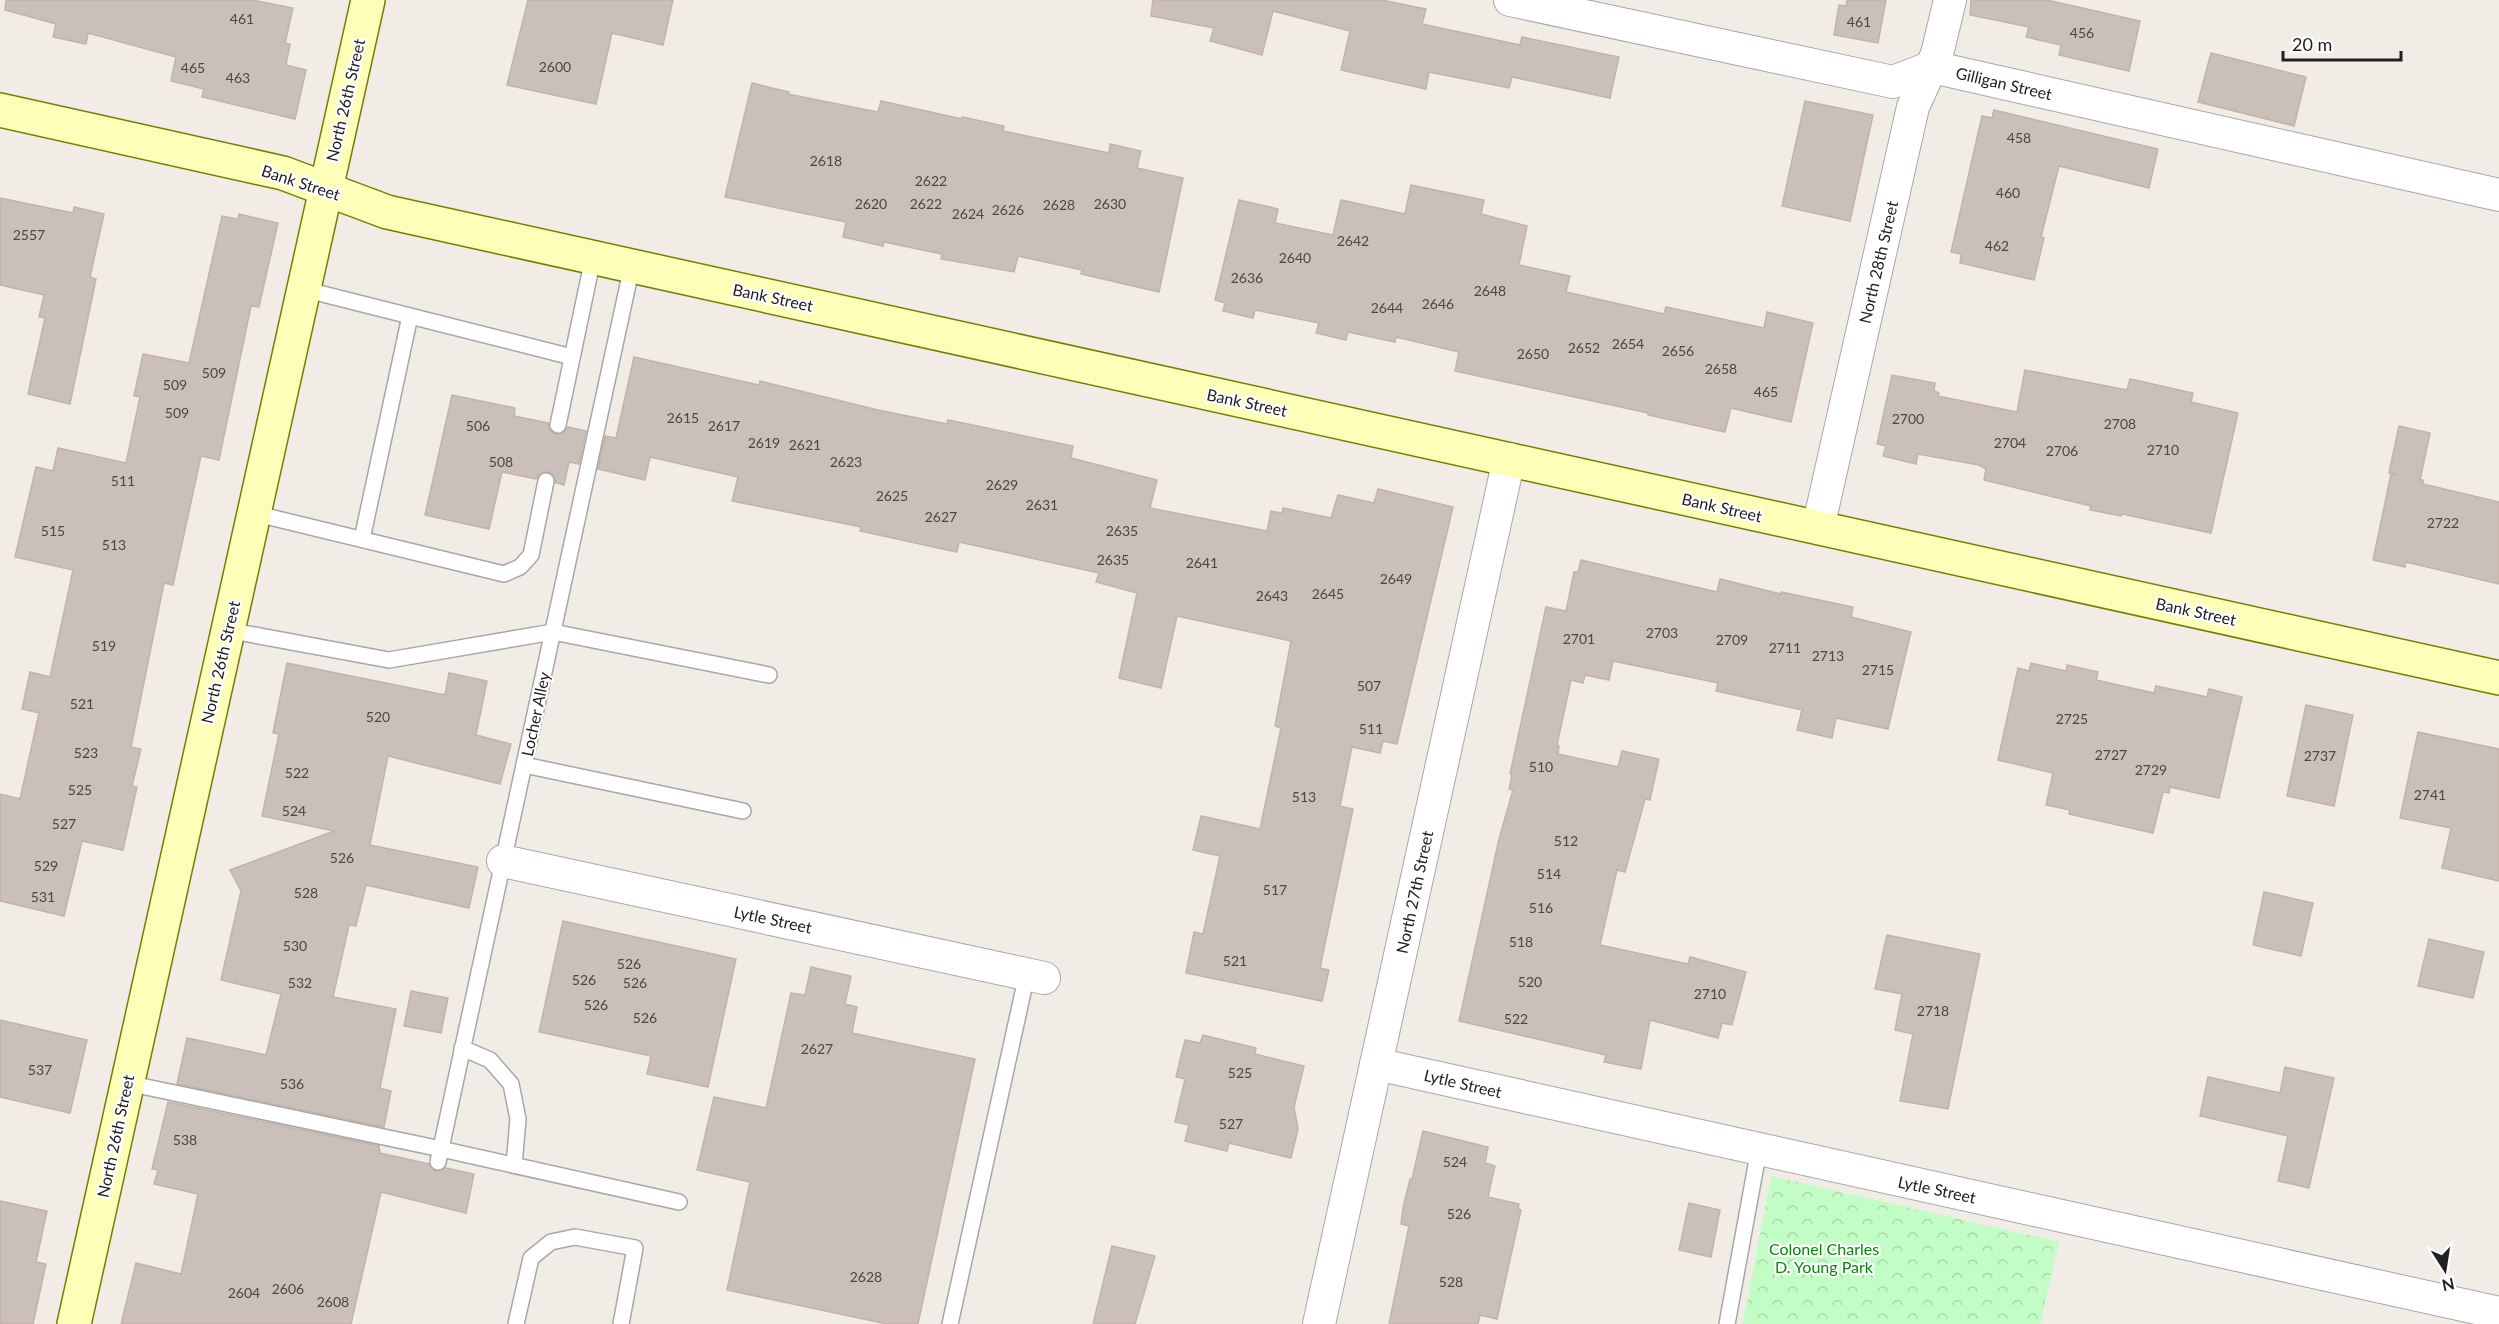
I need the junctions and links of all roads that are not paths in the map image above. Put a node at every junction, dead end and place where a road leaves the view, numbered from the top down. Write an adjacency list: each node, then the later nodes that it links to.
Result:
1 (368, 0): 6 (street, North 26th Street)
2 (1510, 0): 4 (street, Gilligan Street)
3 (1950, 0): 4 (street, North 28th Street)
4 (1932, 67): 7 (street, Gilligan Street); 17 (street, North 28th Street)
5 (0, 110): 6 (street, Bank Street)
6 (325, 189): 8 (street, Bank Street); 10 (street, North 26th Street)
7 (2499, 195)
8 (593, 258): 9 (street, Bank Street); 12 (lane)
9 (632, 266): 14 (street, Bank Street); 20 (lane, Locher Alley)
10 (303, 289): 11 (lane); 16 (street, North 26th Street)
11 (411, 316): 12 (lane); 18 (lane)
12 (572, 357): 13 (lane)
13 (558, 425)
14 (1509, 459): 17 (street, Bank Street); 28 (street, North 27th Street)
15 (546, 481): 18 (lane)
16 (253, 513): 18 (lane); 19 (street, North 26th Street)
17 (1818, 528): 22 (street, Bank Street)
18 (362, 539)
19 (227, 630): 20 (lane); 29 (street, North 26th Street)
20 (552, 632): 21 (lane); 23 (lane, Locher Alley)
21 (770, 675)
22 (2499, 678)
23 (524, 765): 24 (lane); 25 (lane, Locher Alley)
24 (743, 811)
25 (503, 861): 26 (street, Lytle Street); 27 (lane, Locher Alley)
26 (1035, 976): 38 (lane)
27 (462, 1048): 31 (lane, Locher Alley); 32 (lane)
28 (1376, 1064): 30 (street, Lytle Street); 39 (street, North 27th Street)
29 (127, 1083): 31 (lane); 35 (street, North 26th Street)
30 (1759, 1149): 34 (street, Lytle Street); 40 (lane)
31 (439, 1155): 32 (lane)
32 (514, 1165): 33 (lane)
33 (679, 1202)
34 (2499, 1313)
35 (74, 1324)
36 (516, 1324): 37 (lane)
37 (621, 1324)
38 (950, 1324)
39 (1319, 1324)
40 (1727, 1324)

